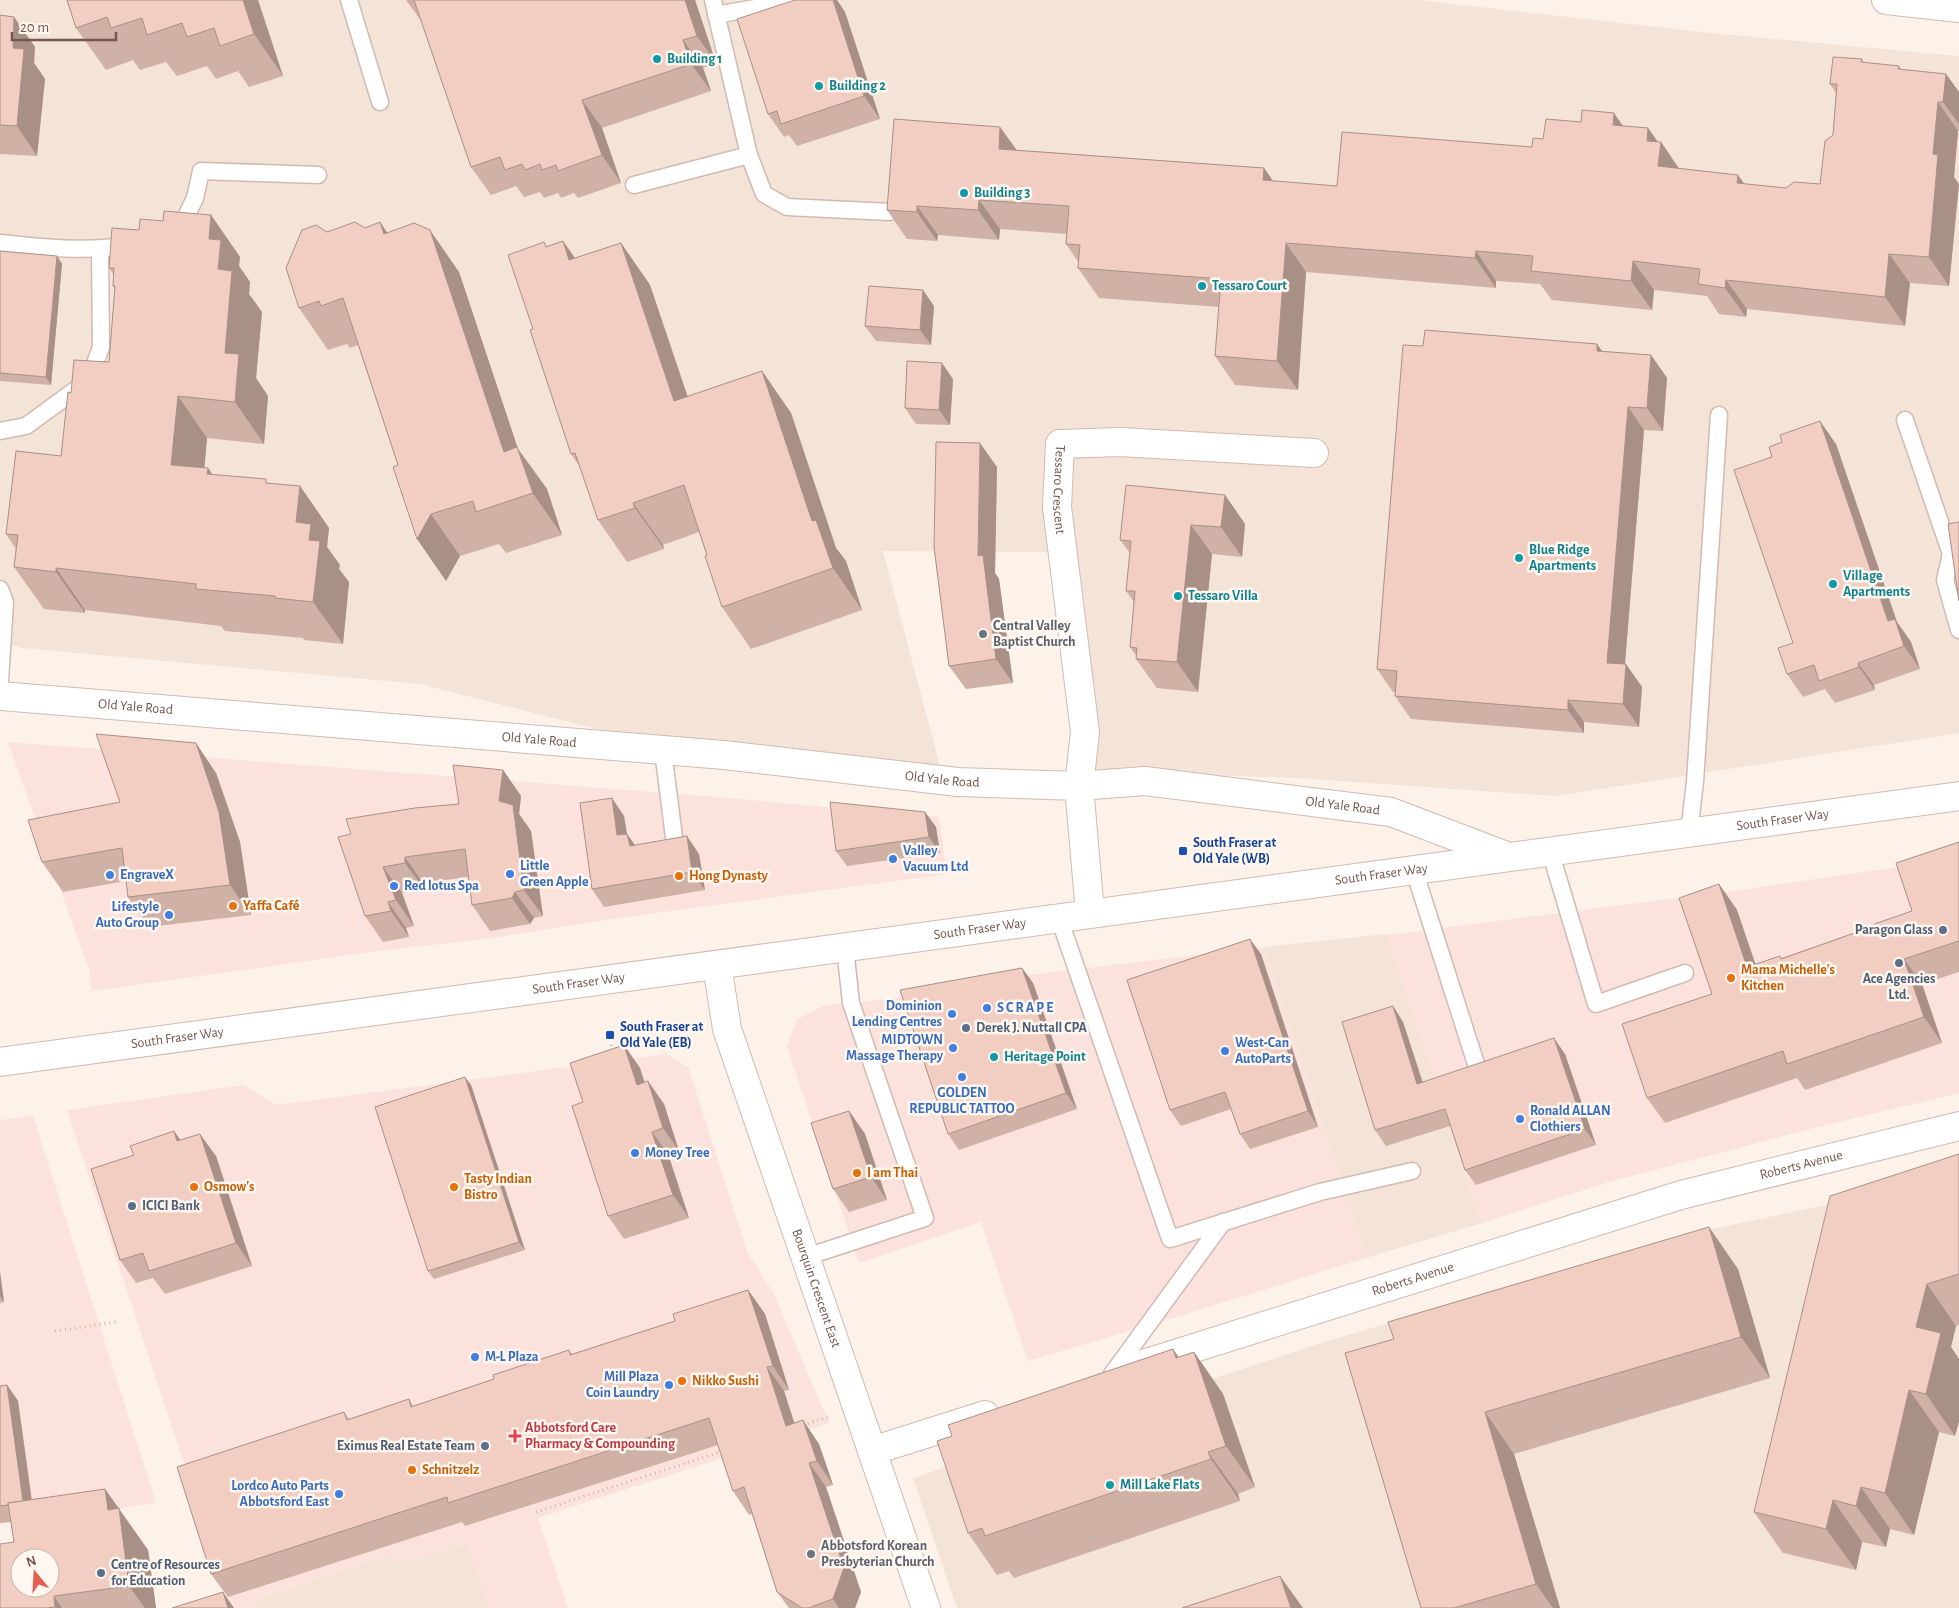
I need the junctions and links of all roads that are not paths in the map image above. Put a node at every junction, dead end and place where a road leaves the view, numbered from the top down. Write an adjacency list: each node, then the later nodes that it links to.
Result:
1 (349, 0): 6 (lane)
2 (800, 0): 4 (lane)
3 (1886, 0): 5 (street)
4 (714, 8): 7 (lane)
5 (1959, 8)
6 (380, 102)
7 (749, 155): 9 (lane); 10 (lane)
8 (318, 175): 11 (lane)
9 (634, 185)
10 (890, 212)
11 (163, 238)
12 (0, 243): 14 (lane)
13 (147, 243): 14 (lane)
14 (100, 249): 17 (lane)
15 (1719, 415): 26 (lane)
16 (1905, 420): 20 (lane)
17 (0, 431)
18 (1314, 452): 24 (street, Tessaro Crescent)
19 (0, 589): 21 (lane)
20 (1959, 630)
21 (0, 681)
22 (0, 696): 23 (street, Old Yale Road)
23 (663, 751): 24 (street, Old Yale Road); 27 (lane)
24 (1079, 786): 29 (street, Old Yale Road); 31 (street)
25 (1959, 796): 26 (street, South Fraser Way)
26 (1690, 833): 28 (street, South Fraser Way)
27 (675, 845)
28 (1550, 851): 29 (street, South Fraser Way); 35 (lane)
29 (1509, 857): 30 (street, South Fraser Way)
30 (1414, 870): 31 (street, South Fraser Way); 37 (lane)
31 (1090, 913): 32 (street, South Fraser Way)
32 (1059, 918): 33 (street, South Fraser Way); 40 (lane)
33 (845, 948): 34 (street, South Fraser Way); 41 (lane)
34 (717, 965): 36 (street, South Fraser Way); 41 (street, Bourquin Crescent East)
35 (1685, 973)
36 (0, 1062)
37 (1476, 1067)
38 (1959, 1126): 42 (street, Roberts Avenue)
39 (1412, 1171): 40 (lane)
40 (1223, 1222): 42 (lane)
41 (806, 1257): 44 (street, Bourquin Crescent East)
42 (1102, 1377)
43 (1008, 1408): 44 (street)
44 (872, 1451): 45 (street, Bourquin Crescent East)
45 (926, 1608)

